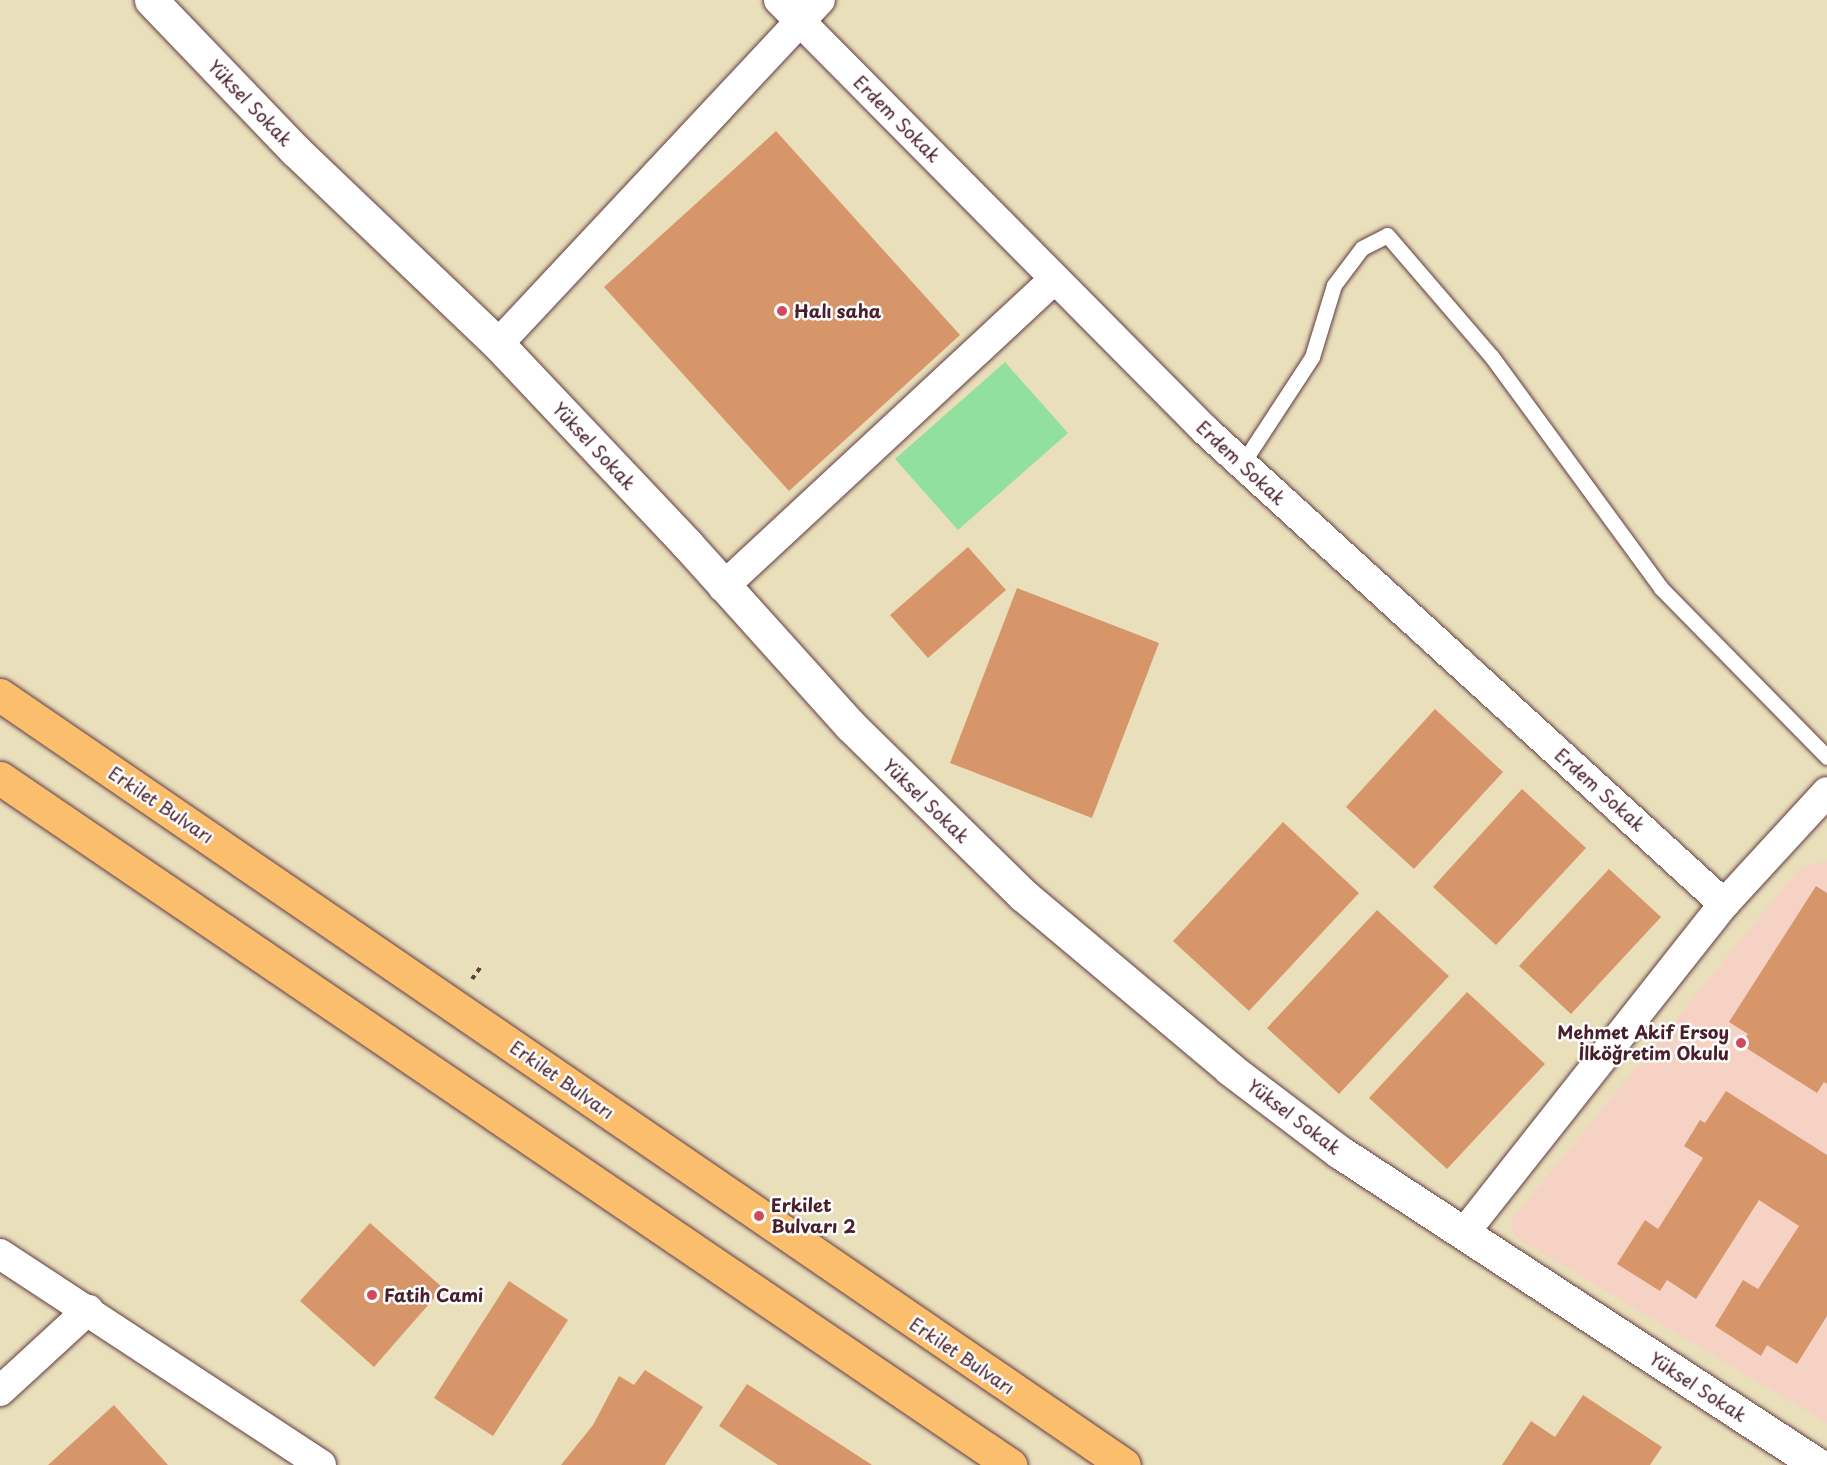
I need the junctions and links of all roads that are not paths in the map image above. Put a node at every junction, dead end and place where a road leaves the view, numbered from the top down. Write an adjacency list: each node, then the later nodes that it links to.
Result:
1 (151, 0): 5 (street, Yüksel Sokak)
2 (779, 0): 3 (street, Erdem Sokak)
3 (810, 11): 4 (street, Erdem Sokak); 5 (street)
4 (1055, 279): 6 (street, Erdem Sokak); 7 (street)
5 (498, 344): 7 (street, Yüksel Sokak)
6 (1242, 464): 9 (lane); 12 (street, Erdem Sokak)
7 (723, 587): 13 (street, Yüksel Sokak)
8 (0, 695): 19 (main road, Erkilet Bulvarı)
9 (1827, 757)
10 (0, 778): 18 (main road)
11 (1823, 802): 12 (street)
12 (1724, 904): 13 (street)
13 (1464, 1233): 20 (street, Yüksel Sokak)
14 (0, 1254): 15 (street)
15 (88, 1310): 16 (street); 17 (street)
16 (0, 1392)
17 (321, 1465)
18 (1010, 1465)
19 (1124, 1465)
20 (1818, 1465)

